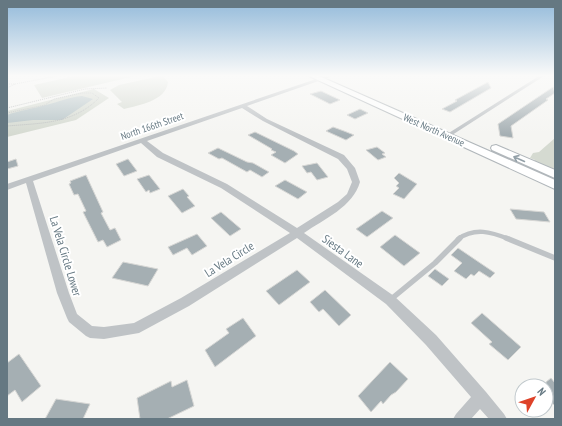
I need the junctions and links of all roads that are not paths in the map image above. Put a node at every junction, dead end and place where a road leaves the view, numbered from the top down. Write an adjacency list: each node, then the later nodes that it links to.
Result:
1 (270, 96): 4 (street, North 166th Street)
2 (365, 96): 5 (main road, West North Avenue)
3 (510, 96): 5 (street)
4 (242, 106): 6 (street, North 166th Street); 11 (street, La Vela Circle)
5 (451, 133): 7 (main road, West North Avenue, one-way to 5); 9 (main road, West North Avenue)
6 (143, 141): 8 (street, North 166th Street); 11 (street, Siesta Lane)
7 (555, 174)
8 (29, 180): 10 (street, North 166th Street); 14 (street, La Vela Circle Lower)
9 (555, 185)
10 (7, 187)
11 (296, 233): 13 (street, Siesta Lane); 14 (street, La Vela Circle)
12 (555, 258): 13 (lane)
13 (390, 300): 15 (street, Siesta Lane)
14 (90, 332)
15 (481, 397): 16 (street); 17 (street, Siesta Lane)
16 (461, 419)
17 (499, 419)

